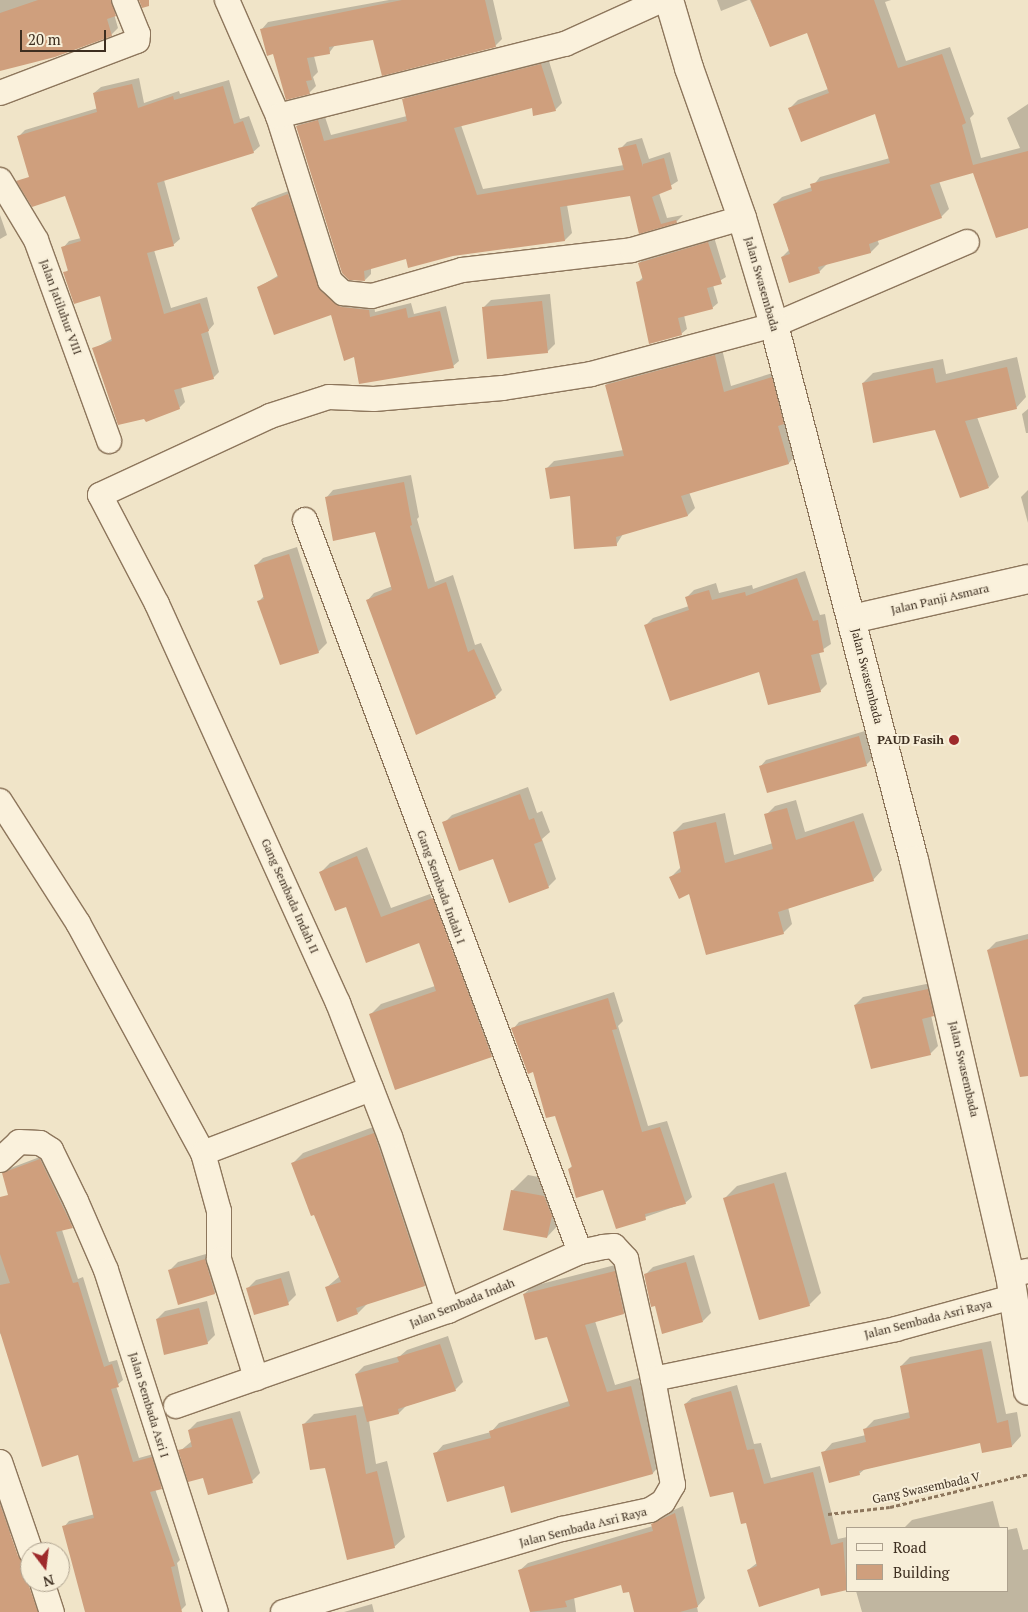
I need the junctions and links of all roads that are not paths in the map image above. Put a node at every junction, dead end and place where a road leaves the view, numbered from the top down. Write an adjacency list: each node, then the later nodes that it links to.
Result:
1 (124, 0): 5 (street)
2 (227, 0): 6 (street)
3 (662, 0): 6 (street)
4 (670, 0): 8 (street, Jalan Swasembada)
5 (0, 93)
6 (278, 116): 8 (street)
7 (0, 180): 11 (street, Jalan Jatiluhur VIII)
8 (742, 218): 10 (street, Jalan Swasembada)
9 (967, 242): 10 (street)
10 (774, 326): 14 (street, Jalan Swasembada); 16 (street, Gang Sembada Indah II)
11 (110, 440)
12 (305, 520): 19 (street, Gang Sembada Indah I)
13 (1028, 579): 14 (street, Jalan Panji Asmara)
14 (852, 619): 20 (street, Jalan Swasembada)
15 (0, 801): 17 (street)
16 (371, 1089): 17 (street); 21 (street, Gang Sembada Indah II)
17 (203, 1153): 22 (street)
18 (0, 1160): 30 (street, Jalan Sembada Asri I)
19 (580, 1252): 21 (street, Jalan Sembada Indah); 23 (street, Jalan Sembada Indah)
20 (1017, 1281): 23 (street, Jalan Sembada Asri Raya); 24 (street, Jalan Swasembada)
21 (448, 1311): 22 (street, Jalan Sembada Indah)
22 (256, 1378): 25 (street, Jalan Sembada Indah)
23 (653, 1379): 31 (street, Jalan Sembada Asri Raya)
24 (1028, 1391)
25 (176, 1406)
26 (0, 1462): 27 (street)
27 (28, 1542)
28 (45, 1592): 29 (street)
29 (52, 1612)
30 (216, 1612)
31 (284, 1612)

